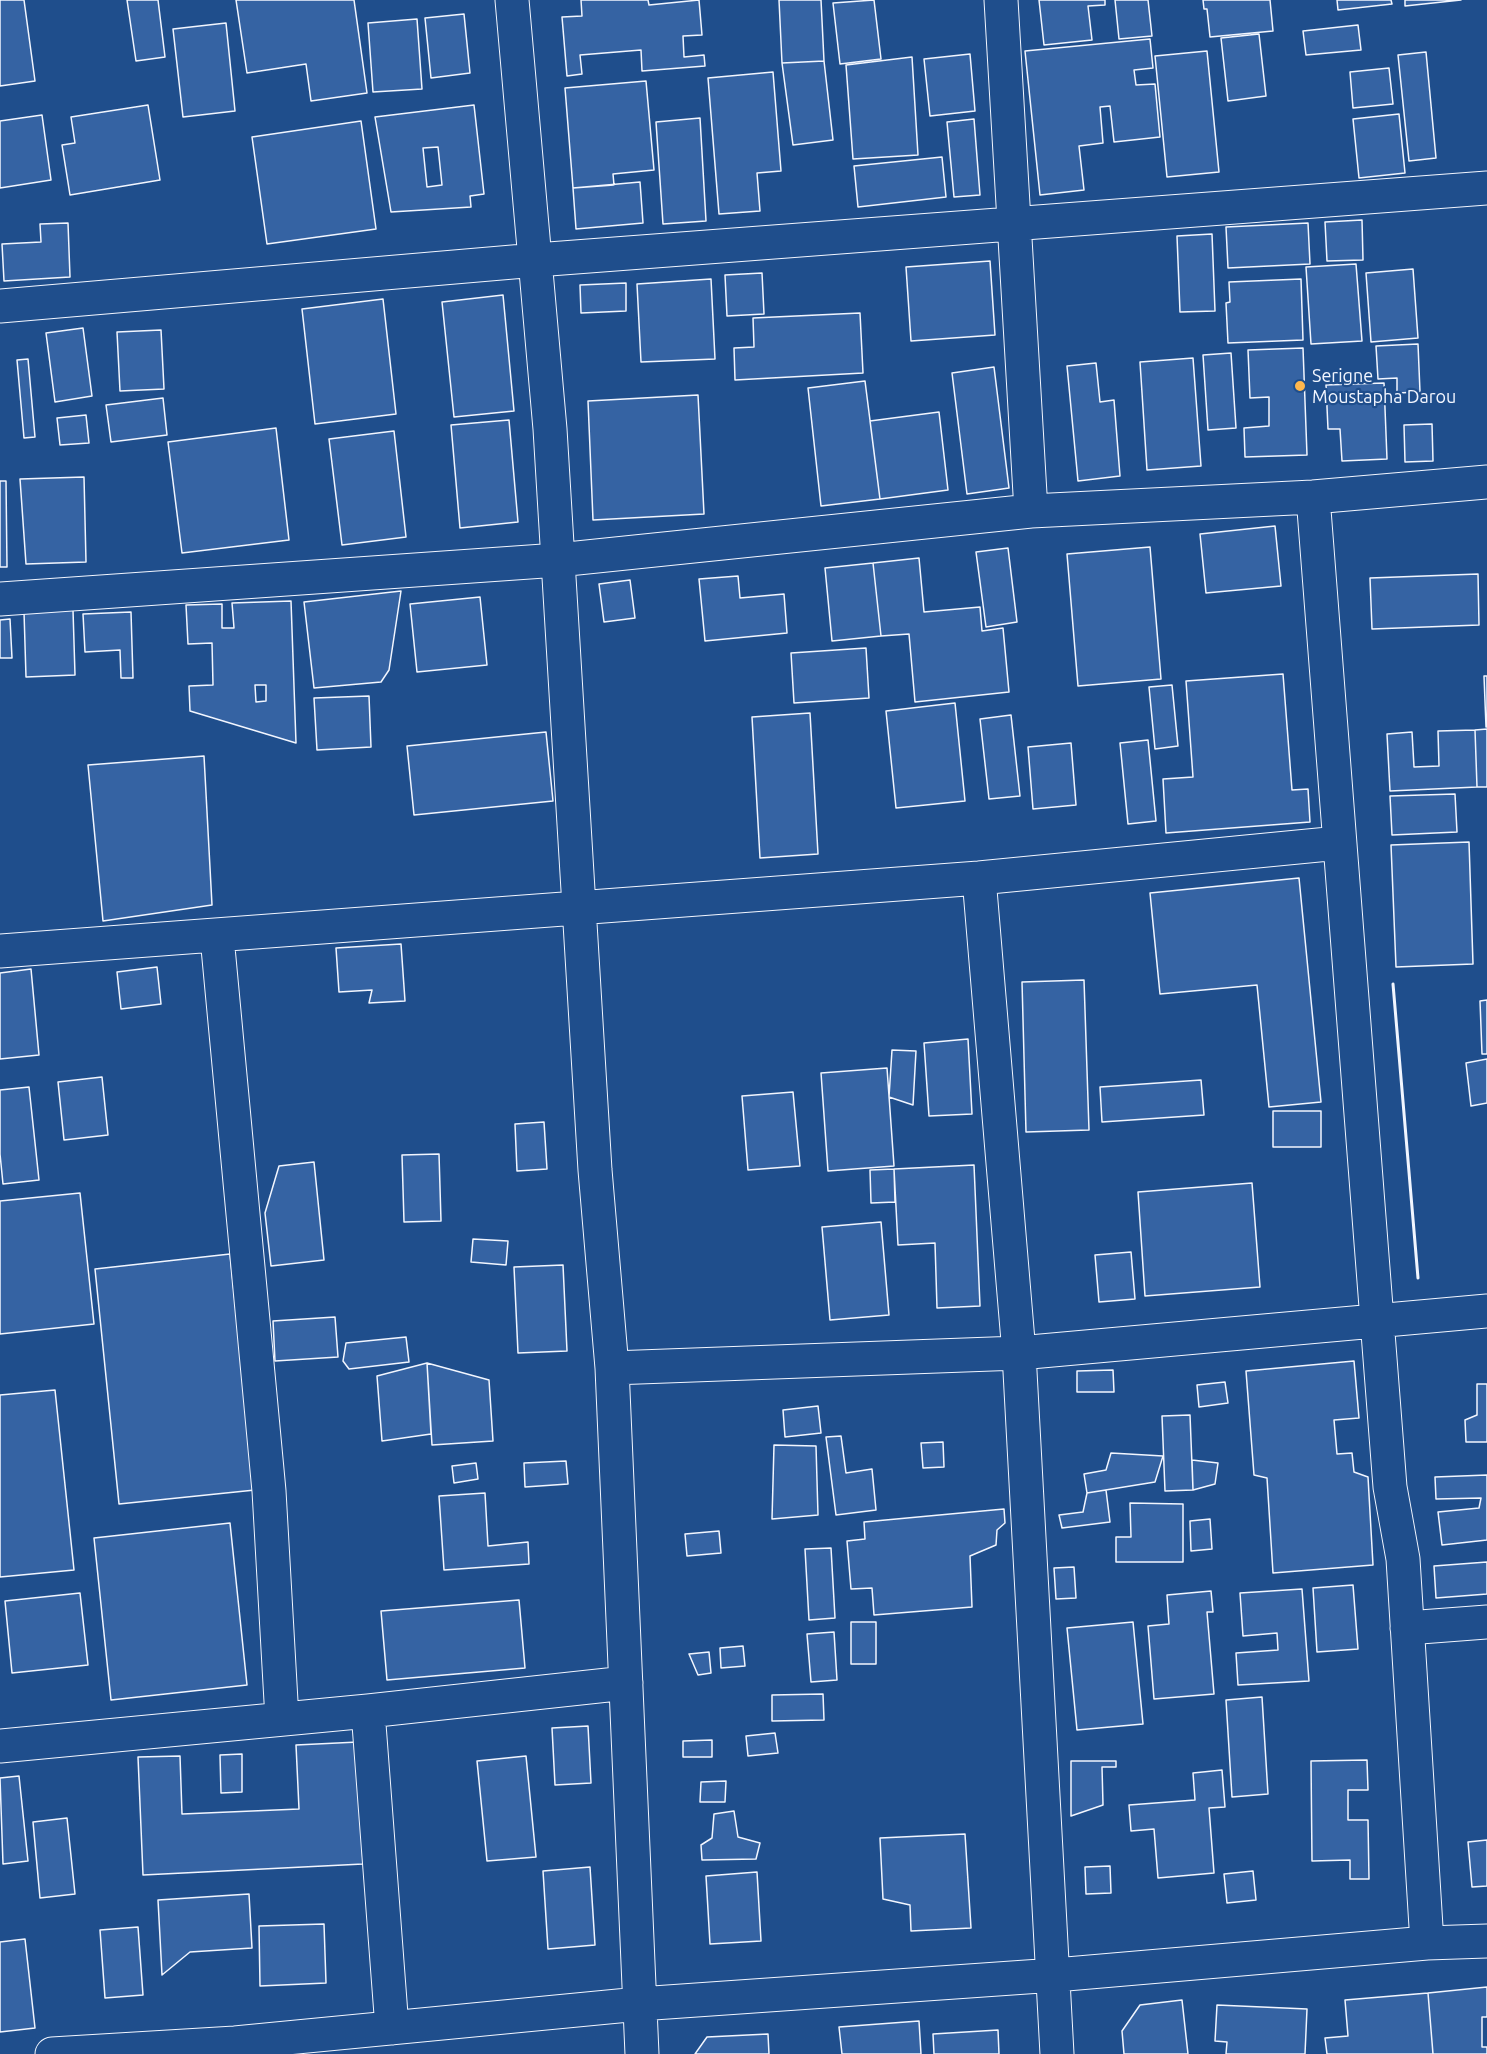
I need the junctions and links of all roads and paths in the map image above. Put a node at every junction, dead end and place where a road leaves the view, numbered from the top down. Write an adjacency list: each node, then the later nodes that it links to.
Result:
1 (512, 0): 5 (street)
2 (1001, 0): 4 (street)
3 (1487, 188): 4 (street)
4 (1016, 222): 5 (street); 9 (street)
5 (536, 260): 6 (street); 10 (street)
6 (0, 306)
7 (1487, 482): 8 (street)
8 (1313, 497): 9 (street); 12 (street)
9 (1031, 511): 10 (street)
10 (558, 560): 11 (street); 14 (street)
11 (0, 599)
12 (1339, 843): 13 (street); 18 (street)
13 (979, 878): 14 (street); 19 (street)
14 (579, 910): 15 (street); 20 (street)
15 (217, 937): 16 (street); 25 (street)
16 (0, 951)
17 (1487, 1311): 18 (street)
18 (1377, 1321): 19 (street); 22 (street)
19 (1019, 1353): 20 (street); 29 (street)
20 (612, 1368): 23 (street)
21 (1487, 1622): 22 (street)
22 (1407, 1628): 28 (street)
23 (626, 1683): 24 (street); 30 (street)
24 (368, 1711): 25 (street); 31 (street)
25 (282, 1719): 26 (street)
26 (0, 1746)
27 (1487, 1941): 28 (street)
28 (1427, 1943): 29 (street)
29 (1054, 1975): 30 (street); 35 (street)
30 (639, 2004): 31 (street); 34 (street)
31 (392, 2028): 32 (street)
32 (235, 2048): 33 (street)
33 (52, 2054)
34 (642, 2054)
35 (1057, 2054)

